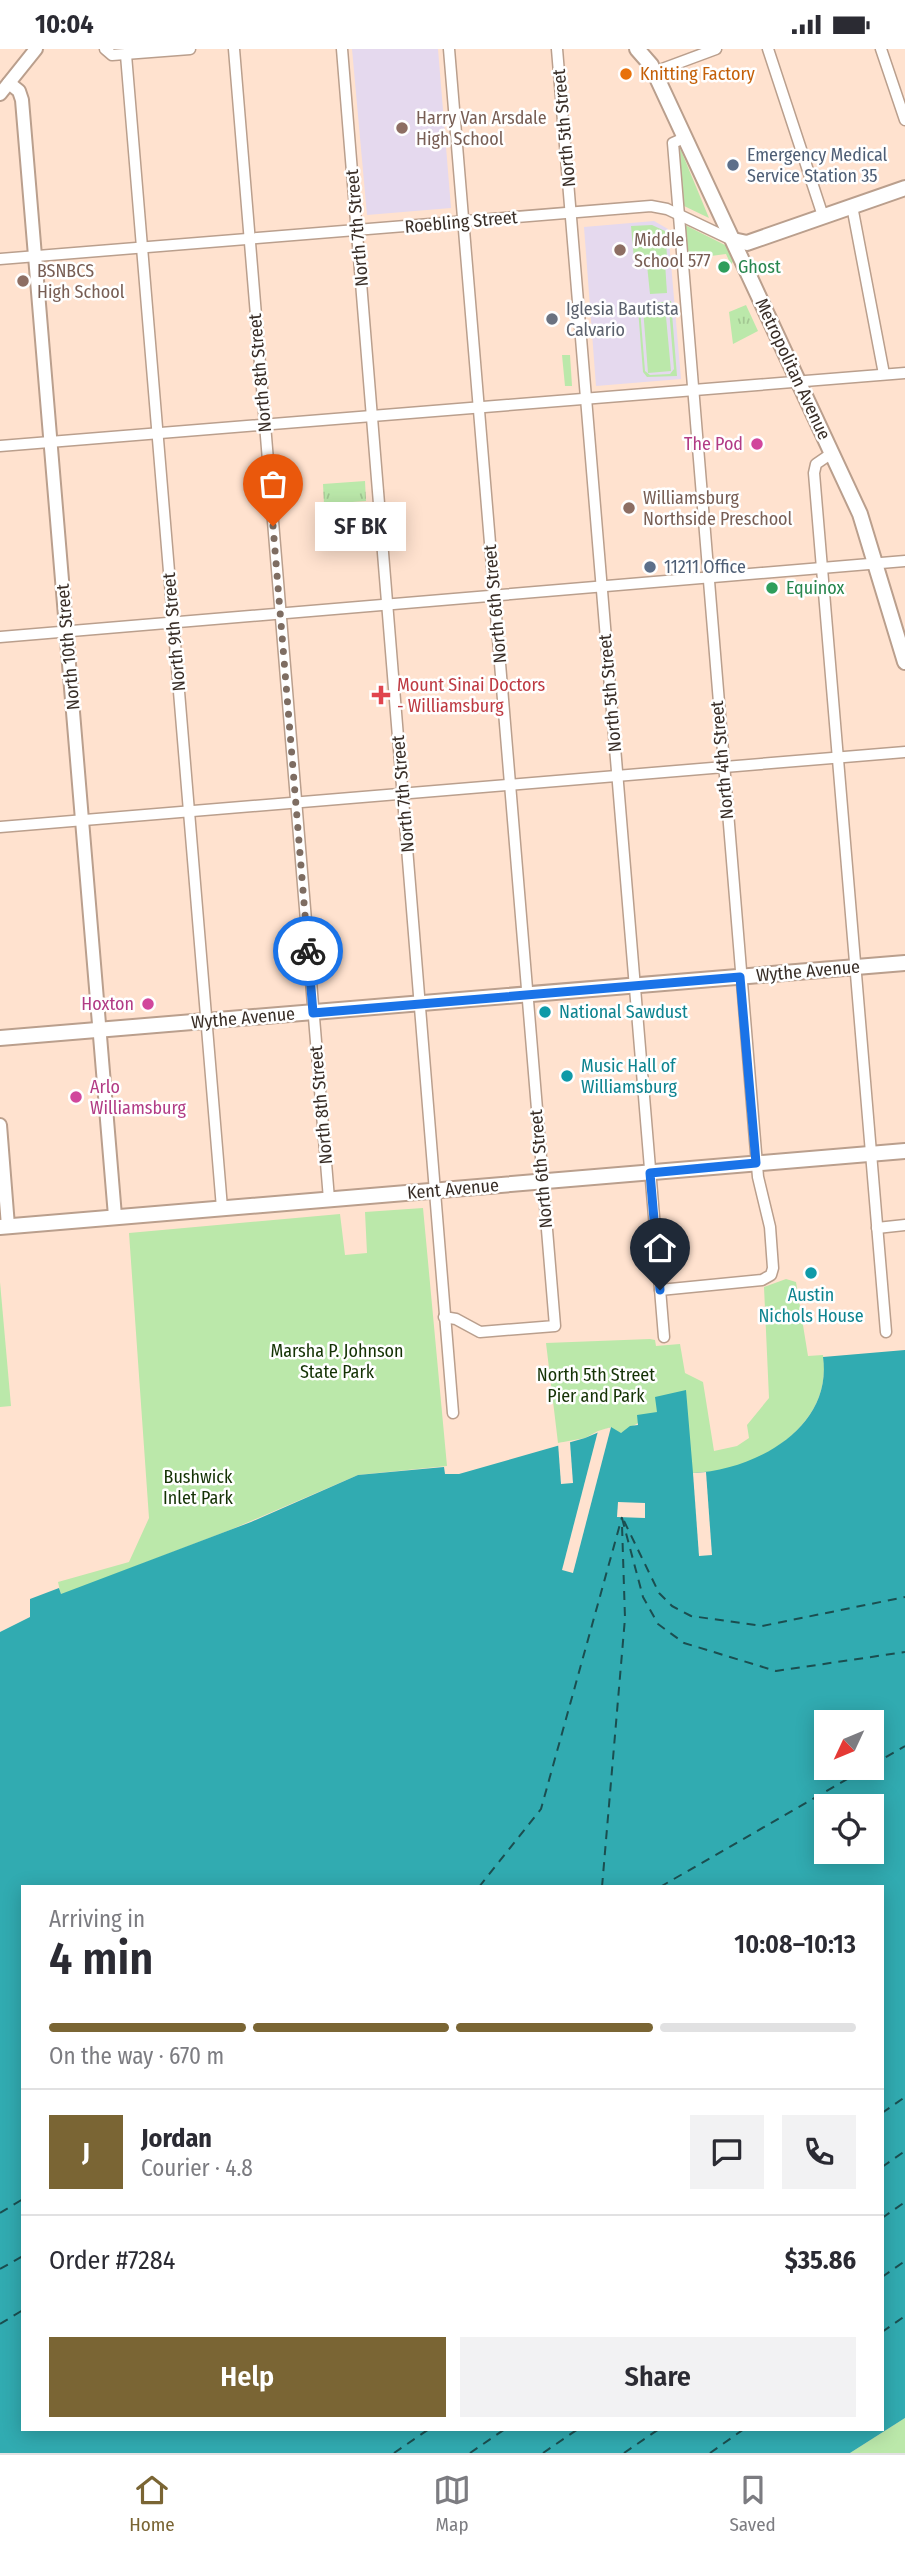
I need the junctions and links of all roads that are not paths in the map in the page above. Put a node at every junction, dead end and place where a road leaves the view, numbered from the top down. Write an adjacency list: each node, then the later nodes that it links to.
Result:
1 (36, 49): 14 (street)
2 (105, 49): 12 (street)
3 (190, 49): 12 (street)
4 (234, 49): 25 (street, North 8th Street)
5 (342, 49): 24 (street, North 7th Street)
6 (449, 49): 23 (street, North 6th Street)
7 (557, 49): 20 (street, North 5th Street)
8 (637, 49): 13 (main road, Metropolitan Avenue)
9 (716, 49): 13 (street)
10 (768, 49): 22 (street)
11 (881, 49): 16 (street)
12 (126, 55): 27 (street, North 9th Street)
13 (654, 72): 17 (main road, Metropolitan Avenue)
14 (9, 82): 15 (street); 28 (street, North 10th Street)
15 (0, 95)
16 (905, 120)
17 (684, 138): 21 (street, North 4th Street); 26 (main road, Metropolitan Avenue)
18 (905, 188): 19 (main road)
19 (852, 206): 22 (main road); 31 (street)
20 (571, 212): 21 (street, Roebling Street); 23 (street, Roebling Street); 34 (street, North 5th Street)
21 (678, 216): 26 (street, Roebling Street); 33 (street, North 4th Street)
22 (823, 216): 26 (main road)
23 (464, 222): 24 (street, Roebling Street); 35 (street, North 6th Street)
24 (357, 230): 25 (street, Roebling Street); 36 (street, North 7th Street)
25 (249, 239): 27 (street, Roebling Street); 37 (street, North 8th Street)
26 (733, 240): 32 (main road, Metropolitan Avenue)
27 (142, 247): 28 (street, Roebling Street); 38 (street, North 9th Street)
28 (35, 257): 29 (street, Roebling Street); 39 (street, North 10th Street)
29 (0, 259)
30 (905, 373): 31 (street)
31 (884, 374): 32 (street)
32 (798, 380): 33 (street); 41 (main road, Metropolitan Avenue)
33 (695, 390): 34 (street); 45 (street, North 4th Street)
34 (586, 397): 35 (street); 46 (street, North 5th Street)
35 (478, 406): 36 (street); 47 (street, North 6th Street)
36 (372, 415): 37 (street); 48 (street, North 7th Street)
37 (265, 424): 38 (street); 49 (street, North 8th Street)
38 (158, 433): 39 (street); 50 (street, North 9th Street)
39 (51, 442): 40 (street); 51 (street, North 10th Street)
40 (0, 446)
41 (832, 453): 43 (main road, Metropolitan Avenue); 44 (street)
42 (905, 561): 43 (street)
43 (876, 563): 44 (street); 53 (main road, Metropolitan Avenue)
44 (823, 568): 45 (street); 55 (street)
45 (708, 578): 46 (street); 56 (street, North 4th Street)
46 (601, 587): 47 (street); 57 (street, North 5th Street)
47 (495, 596): 48 (street); 58 (street, North 6th Street)
48 (387, 605): 49 (street); 59 (street, North 7th Street)
49 (280, 613): 50 (street); 60 (street, North 8th Street)
50 (173, 622): 51 (street); 61 (street, North 9th Street)
51 (66, 631): 52 (street); 62 (street, North 10th Street)
52 (0, 637)
53 (905, 662)
54 (905, 752): 55 (street)
55 (838, 757): 56 (street); 65 (street)
56 (722, 767): 57 (street); 66 (street, North 4th Street)
57 (617, 776): 58 (street); 67 (street, North 5th Street)
58 (510, 785): 59 (street); 68 (street, North 6th Street)
59 (403, 794): 60 (street); 69 (street, North 7th Street)
60 (296, 803): 61 (street); 70 (street, North 8th Street)
61 (189, 811): 62 (street); 71 (street, North 9th Street)
62 (82, 820): 63 (street); 72 (street, North 10th Street)
63 (0, 827)
64 (905, 963): 65 (main road, Wythe Avenue)
65 (855, 967): 66 (main road, Wythe Avenue); 76 (street)
66 (740, 977): 67 (main road, Wythe Avenue); 77 (street, North 4th Street)
67 (634, 986): 68 (main road, Wythe Avenue); 78 (street, North 5th Street)
68 (527, 995): 69 (main road, Wythe Avenue); 79 (street, North 6th Street)
69 (420, 1004): 70 (main road, Wythe Avenue); 80 (street, North 7th Street)
70 (313, 1013): 71 (main road, Wythe Avenue); 81 (street, North 8th Street)
71 (206, 1021): 72 (main road, Wythe Avenue); 82 (street, North 9th Street)
72 (99, 1030): 73 (main road, Wythe Avenue); 83 (street, North 10th Street)
73 (0, 1038)
74 (0, 1125): 85 (street)
75 (905, 1151): 76 (main road, Kent Avenue)
76 (871, 1153): 77 (main road, Kent Avenue); 86 (street)
77 (756, 1163): 78 (main road, Kent Avenue); 87 (street, North 4th Street)
78 (650, 1173): 79 (main road, Kent Avenue); 87 (street, North 5th Street)
79 (542, 1181): 80 (main road, Kent Avenue); 88 (street, North 6th Street)
80 (435, 1191): 81 (main road, Kent Avenue); 88 (street, North 7th Street)
81 (329, 1199): 82 (main road, Kent Avenue)
82 (222, 1209): 83 (main road, Kent Avenue)
83 (115, 1216): 85 (main road, Kent Avenue)
84 (905, 1225): 86 (street)
85 (4, 1226)
86 (877, 1228): 89 (street)
87 (660, 1290): 90 (street, North 5th Street)
88 (444, 1317): 91 (street, North 7th Street)
89 (886, 1332)
90 (664, 1336)
91 (453, 1413)

